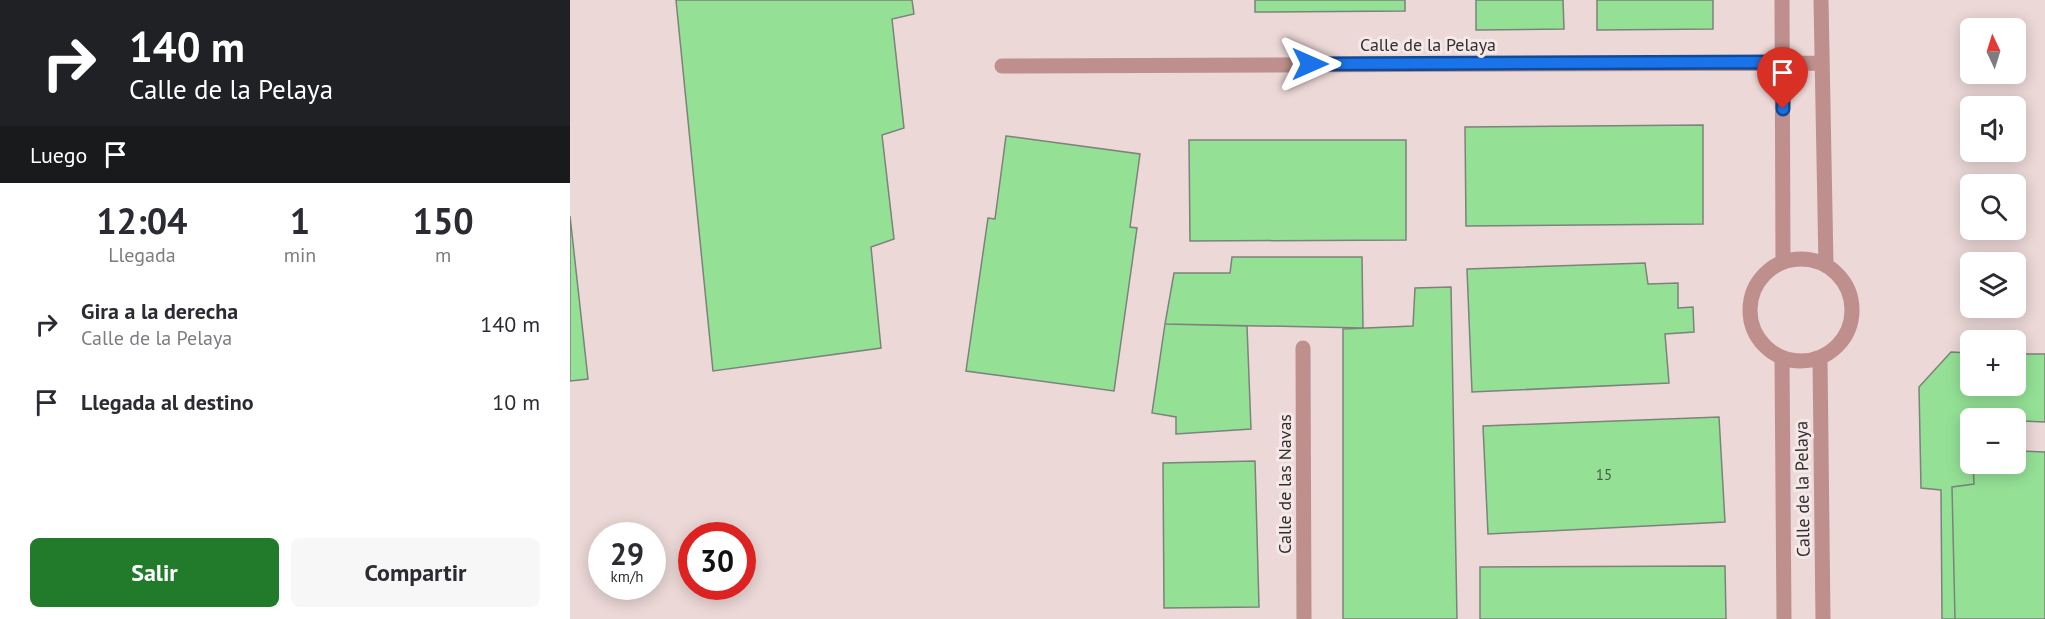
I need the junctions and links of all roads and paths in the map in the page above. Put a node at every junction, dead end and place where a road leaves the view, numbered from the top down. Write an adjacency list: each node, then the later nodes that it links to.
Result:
1 (1782, 0): 3 (street)
2 (1821, 0): 4 (street)
3 (1783, 62): 4 (street, Calle de la Pelaya); 5 (street, Calle de la Pelaya); 6 (street)
4 (1821, 63): 7 (street)
5 (1002, 66)
6 (1784, 262): 7 (street); 9 (street)
7 (1826, 265): 10 (street)
8 (1303, 348): 11 (street, Calle de las Navas)
9 (1782, 358): 10 (street); 12 (street, Calle de la Pelaya)
10 (1820, 358): 13 (street, Calle de la Pelaya)
11 (1304, 619)
12 (1785, 619)
13 (1823, 619)

